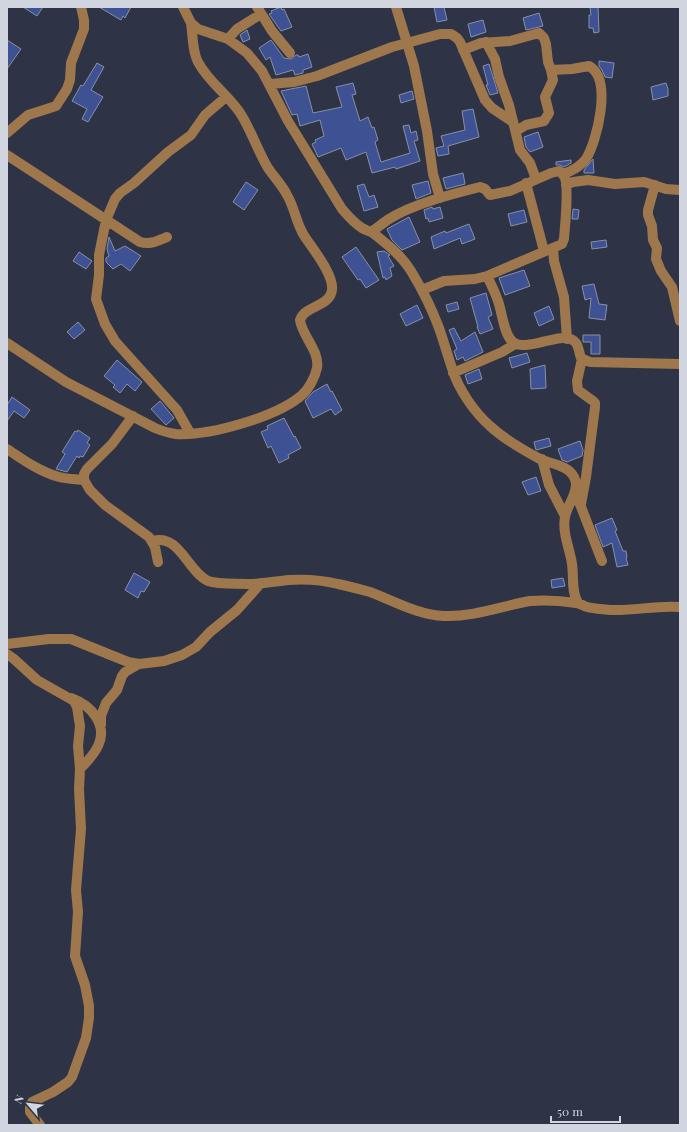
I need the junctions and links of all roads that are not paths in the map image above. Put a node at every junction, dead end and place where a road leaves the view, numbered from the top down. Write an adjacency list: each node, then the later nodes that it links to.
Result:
1 (81, 7): 15 (street)
2 (183, 7): 5 (street)
3 (396, 7): 8 (street)
4 (259, 10): 6 (street); 10 (street)
5 (191, 23): 6 (street); 13 (street)
6 (228, 39): 12 (street)
7 (486, 42): 9 (street); 11 (street); 14 (street)
8 (406, 44): 9 (street); 12 (street); 23 (street)
9 (463, 50): 14 (street)
10 (290, 53)
11 (551, 70): 14 (street); 17 (street)
12 (270, 84): 25 (street)
13 (226, 97): 24 (street); 38 (street)
14 (515, 126): 18 (street)
15 (7, 133)
16 (7, 155): 24 (street)
17 (563, 174): 18 (street); 20 (street)
18 (536, 179): 19 (street)
19 (526, 183): 23 (street); 27 (street)
20 (566, 185): 21 (street); 27 (street)
21 (655, 185): 22 (street); 30 (street)
22 (680, 190)
23 (440, 198): 25 (street)
24 (106, 220): 26 (street); 38 (street)
25 (371, 232): 29 (street)
26 (167, 237)
27 (548, 249): 28 (street); 31 (street)
28 (487, 276): 29 (street); 33 (street)
29 (422, 290): 36 (street)
30 (680, 321)
31 (567, 338): 33 (street); 34 (street)
32 (7, 343): 37 (street)
33 (516, 344): 36 (street)
34 (582, 359): 35 (street); 43 (street)
35 (680, 364)
36 (453, 373): 40 (street)
37 (133, 416): 38 (street); 41 (street)
38 (190, 434)
39 (7, 449): 41 (street)
40 (542, 459): 42 (street); 44 (street)
41 (84, 480): 45 (street)
42 (574, 492): 43 (street); 44 (street)
43 (581, 504): 47 (street)
44 (565, 516): 49 (street)
45 (153, 541): 46 (street); 48 (street)
46 (158, 562)
47 (602, 562)
48 (261, 583): 49 (street); 53 (street)
49 (578, 603): 50 (street)
50 (680, 607)
51 (7, 644): 53 (street)
52 (7, 654): 54 (street)
53 (139, 664): 55 (street)
54 (71, 698): 55 (street); 56 (street)
55 (100, 725): 56 (street)
56 (80, 769): 57 (street)
57 (40, 1125)

